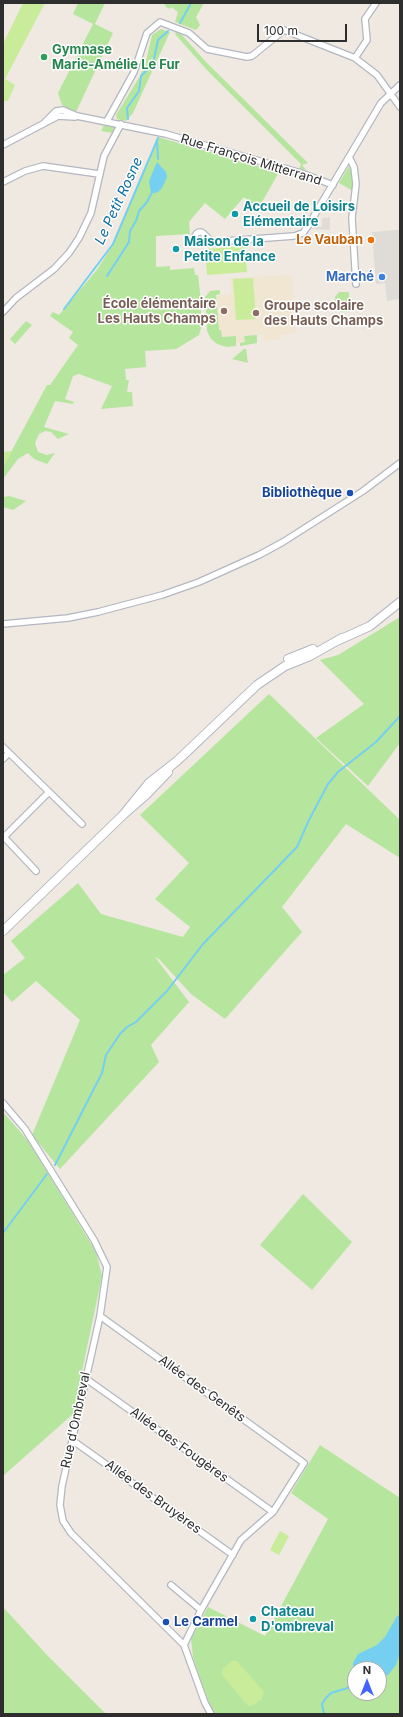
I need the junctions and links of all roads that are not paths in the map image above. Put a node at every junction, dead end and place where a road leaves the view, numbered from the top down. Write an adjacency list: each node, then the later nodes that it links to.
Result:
1 (376, 3): 2 (street)
2 (356, 58): 4 (street); 6 (street)
3 (400, 85): 4 (street, Rue François Mitterrand)
4 (391, 92): 5 (street); 9 (street, Rue François Mitterrand)
5 (400, 107)
6 (107, 121): 7 (street, Rue François Mitterrand); 8 (street, Rue François Mitterrand)
7 (121, 124): 10 (street); 12 (street, Rue François Mitterrand)
8 (3, 145)
9 (349, 157): 12 (street, Rue François Mitterrand); 14 (street)
10 (99, 174): 11 (street); 15 (street)
11 (3, 182)
12 (333, 185): 13 (street)
13 (205, 236)
14 (356, 284)
15 (3, 312)
16 (400, 462): 19 (street)
17 (400, 598): 20 (main road)
18 (400, 602): 20 (main road)
19 (3, 624)
20 (345, 637): 28 (main road)
21 (3, 747): 22 (street)
22 (9, 753): 23 (street); 24 (street)
23 (3, 759)
24 (49, 792): 25 (street); 26 (street)
25 (82, 824)
26 (3, 837): 27 (street)
27 (36, 871)
28 (3, 931)
29 (3, 1103): 30 (street, Rue d'Ombreval)
30 (100, 1316): 31 (street, Rue d'Ombreval); 33 (street, Allée des Genêts)
31 (85, 1378): 32 (street, Rue d'Ombreval); 33 (street, Allée des Fougères)
32 (72, 1440): 34 (street, Allée des Bruyères); 37 (street, Rue d'Ombreval)
33 (273, 1512): 34 (street)
34 (233, 1555): 36 (street)
35 (171, 1585): 36 (street)
36 (201, 1610): 37 (street)
37 (184, 1645): 38 (street, Rue d'Ombreval)
38 (211, 1714)

